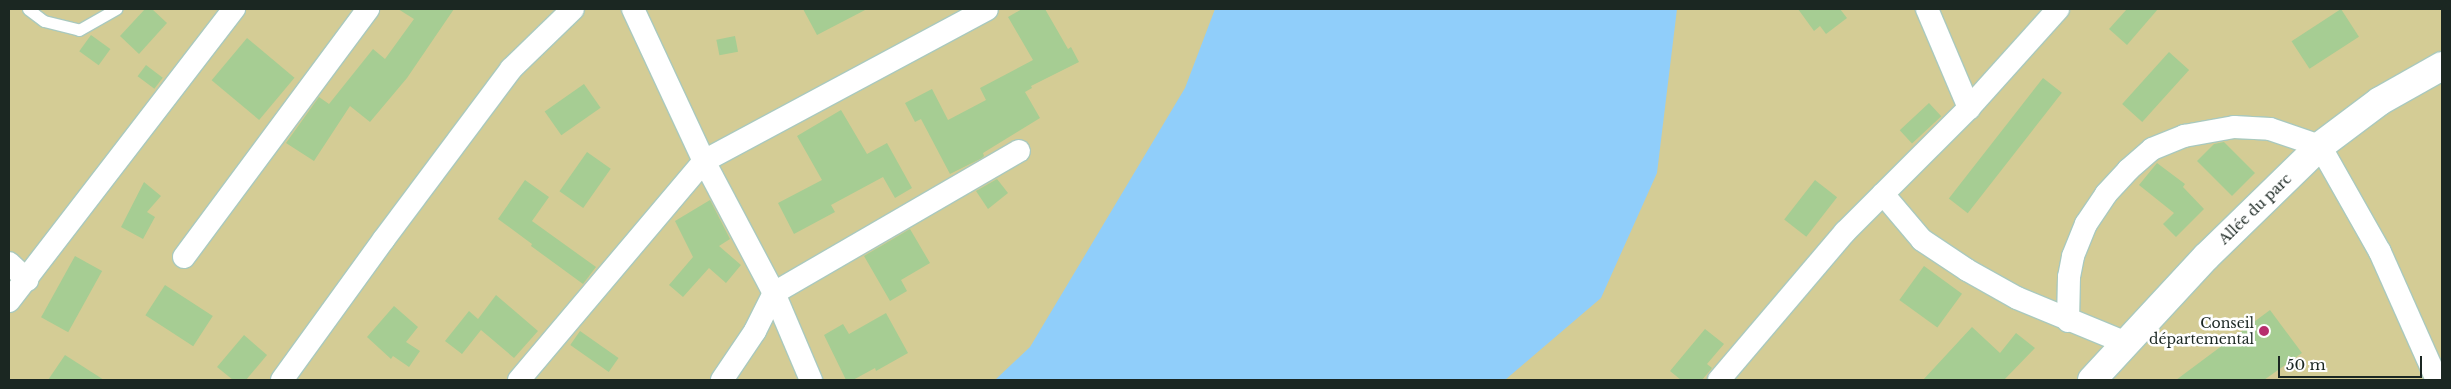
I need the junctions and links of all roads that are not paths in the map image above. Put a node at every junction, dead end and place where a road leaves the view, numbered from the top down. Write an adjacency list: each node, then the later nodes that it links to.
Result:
1 (28, 9): 2 (lane)
2 (116, 9)
3 (234, 9): 18 (street)
4 (368, 9): 16 (street)
5 (573, 9): 23 (street)
6 (633, 9): 14 (street)
7 (986, 9): 14 (street)
8 (1928, 9): 11 (street)
9 (2058, 9): 11 (street)
10 (2442, 66): 12 (street, Allée du parc)
11 (1970, 108): 15 (street)
12 (2320, 146): 21 (street); 22 (street, Allée du parc); 29 (street)
13 (1019, 151): 19 (street)
14 (704, 161): 19 (street); 24 (street)
15 (1883, 194): 21 (street); 27 (street)
16 (184, 257)
17 (9, 263): 18 (street)
18 (27, 280): 20 (street)
19 (774, 293): 25 (street); 26 (street)
20 (9, 301)
21 (2068, 321): 22 (street)
22 (2126, 343): 28 (street, Allée du parc)
23 (282, 380)
24 (519, 380)
25 (722, 380)
26 (811, 380)
27 (1719, 380)
28 (2092, 380)
29 (2437, 380)

